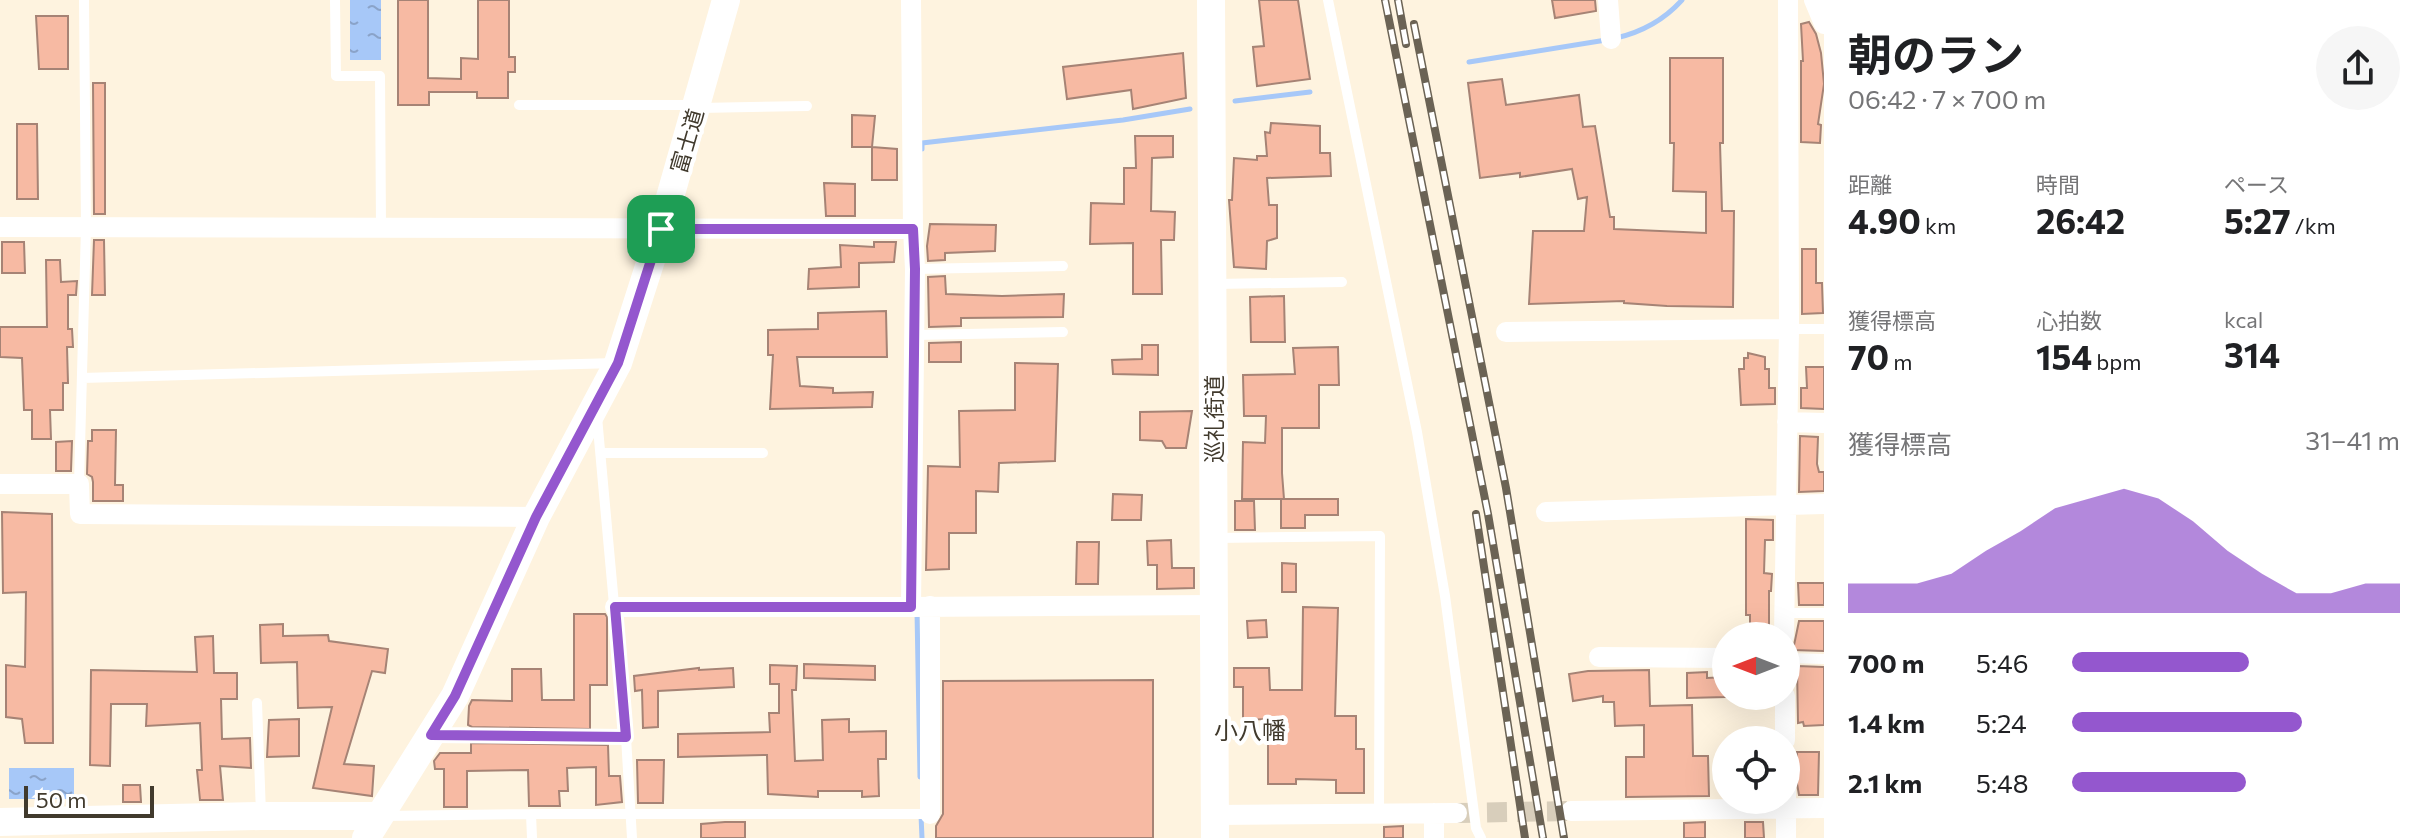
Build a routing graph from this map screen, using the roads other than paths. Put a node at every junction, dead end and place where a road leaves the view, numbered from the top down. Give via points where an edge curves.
1 (84, 0) edge
2 (335, 0) edge
3 (726, 0) edge
4 (911, 0) edge
5 (1211, 0) edge
6 (1328, 0) edge
7 (1608, 0) edge
8 (1788, 0) edge
9 (1814, 0) edge
10 (1824, 24) edge
11 (1611, 39) dead end
12 (519, 105) dead end
13 (807, 106) dead end
14 (697, 107) junction
15 (0, 227) edge
16 (86, 227) junction
17 (381, 228) junction
18 (661, 229) junction
19 (913, 229) junction
20 (1063, 266) dead end
21 (915, 269) junction
22 (1342, 282) dead end
23 (1213, 284) junction
24 (1789, 329) junction
25 (1824, 329) edge
26 (1063, 332) dead end
27 (1506, 332) dead end
28 (914, 335) junction
29 (618, 363) junction
30 (82, 378) junction
31 (596, 404) junction
32 (1787, 422) junction
33 (1824, 423) edge
34 (602, 453) junction
35 (763, 453) dead end
36 (0, 484) edge
37 (79, 484) junction
38 (1786, 504) junction
39 (1824, 504) edge
40 (1546, 512) dead end
41 (536, 517) junction
42 (1214, 538) junction
43 (1215, 605) junction
44 (921, 606) junction
45 (615, 607) junction
46 (1785, 613) junction
47 (1824, 613) edge
48 (1785, 622) edge
49 (1599, 657) dead end
50 (1712, 658) edge
51 (1800, 658) edge
52 (1824, 659) edge
53 (257, 703) dead end
54 (431, 735) junction
55 (626, 737) junction
56 (1800, 808) edge
57 (1824, 808) edge
58 (1712, 809) edge
59 (1571, 811) tunnel mouth
60 (1379, 812) junction
61 (1434, 813) junction
62 (1457, 813) tunnel mouth
63 (531, 814) junction
64 (630, 814) junction
65 (930, 814) joint
66 (1786, 814) edge
67 (261, 816) junction
68 (0, 822) edge
69 (373, 827) edge
70 (1215, 827) edge
71 (532, 838) edge
72 (632, 838) edge
73 (1434, 838) edge
74 (1481, 838) edge
75 (1786, 838) edge

1 - 16 lane
2 - 17 lane via 336,76 380,76
3 - 14 street, 富士道
4 - 19 street
5 - 23 street, 巡礼街道
6 - 74 lane via 1417,432
7 - 11 street
8 - 24 street
9 - 10 street
12 - 14 lane
13 - 14 lane
14 - 18 street, 富士道
15 - 16 street
16 - 17 street
16 - 30 lane
17 - 18 street
18 - 19 street
18 - 29 street, 富士道
19 - 21 street
20 - 21 lane
21 - 28 street
22 - 23 lane
23 - 42 street, 巡礼街道
24 - 25 lane
24 - 27 street
24 - 32 street
26 - 28 lane
28 - 44 street
29 - 30 lane
29 - 31 street, 富士道
30 - 37 lane
31 - 34 lane
31 - 41 street, 富士道
32 - 33 street
32 - 38 street
34 - 35 lane
34 - 45 lane
36 - 37 street
37 - 41 street via 80,514
38 - 39 street
38 - 40 street
38 - 46 street
41 - 54 street, 富士道 via 455,696
42 - 43 street, 巡礼街道
42 - 60 lane via 1380,536
43 - 44 street
43 - 70 street, 巡礼街道
44 - 45 street
44 - 65 street
45 - 55 lane
46 - 47 lane
46 - 48 street
49 - 50 street
51 - 52 lane
53 - 67 lane
54 - 55 lane
54 - 69 street, 富士道
55 - 64 lane
56 - 57 street
58 - 59 street
60 - 61 street
60 - 70 street
61 - 62 street
61 - 73 street
63 - 64 lane
63 - 69 lane
63 - 71 lane
64 - 65 lane
64 - 72 lane
66 - 75 street
67 - 68 street
67 - 69 street

